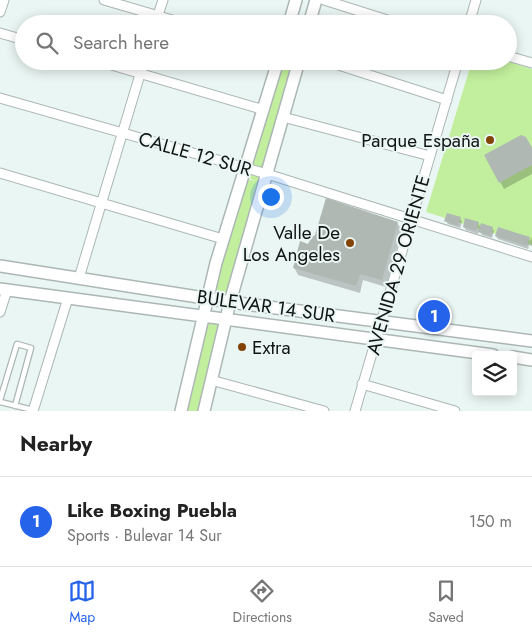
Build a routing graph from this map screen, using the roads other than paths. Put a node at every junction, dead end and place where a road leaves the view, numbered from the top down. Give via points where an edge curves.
1 (4, 0) edge
2 (104, 0) edge
3 (163, 0) edge
4 (296, 0) edge
5 (316, 0) edge
6 (324, 0) edge
7 (476, 0) edge
8 (0, 12) edge
9 (144, 15) edge
10 (158, 15) edge
11 (292, 15) edge
12 (312, 15) edge
13 (372, 15) edge
14 (472, 15) edge
15 (0, 33) edge
16 (15, 37) edge
17 (517, 59) edge
18 (532, 64) edge
19 (130, 70) edge
20 (141, 70) edge
21 (275, 70) edge
22 (296, 70) edge
23 (354, 70) edge
24 (455, 70) edge
25 (140, 73) junction
26 (0, 98) edge
27 (447, 100) junction
28 (264, 110) junction
29 (283, 117) junction
30 (124, 133) junction
31 (430, 156) junction
32 (245, 169) junction
33 (0, 173) edge
34 (267, 174) junction
35 (102, 203) junction
36 (411, 219) junction
37 (223, 239) junction
38 (532, 257) edge
39 (0, 266) edge
40 (79, 278) junction
41 (97, 280) junction
42 (3, 290) edge
43 (68, 298) junction
44 (207, 299) junction
45 (93, 300) junction
46 (230, 302) junction
47 (0, 312) edge
48 (203, 317) junction
49 (226, 320) junction
50 (382, 321) junction
51 (377, 340) junction
52 (532, 341) edge
53 (472, 352) edge
54 (517, 358) edge
55 (532, 360) edge
56 (211, 380) junction
57 (362, 384) junction
58 (0, 401) edge
59 (15, 406) junction
60 (33, 411) edge
61 (181, 411) edge
62 (204, 411) edge
63 (324, 411) edge
64 (355, 411) edge
65 (456, 411) edge

1 - 8 street
2 - 9 street
3 - 10 street
4 - 11 main road
5 - 12 main road
6 - 13 street
7 - 14 street
15 - 16 street
17 - 18 street
19 - 25 street
20 - 25 street
21 - 28 main road
22 - 29 main road
23 - 27 street
24 - 27 street, AVENIDA 29 ORIENTE
25 - 28 street
25 - 30 street
26 - 30 street, CALLE 12 SUR
27 - 31 street, AVENIDA 29 ORIENTE
28 - 32 main road
29 - 31 street
29 - 34 main road
30 - 32 street, CALLE 12 SUR
30 - 35 street
31 - 36 street, AVENIDA 29 ORIENTE
32 - 34 street, CALLE 12 SUR
32 - 37 main road
33 - 35 street
34 - 36 street, CALLE 12 SUR
34 - 46 main road
35 - 37 street
35 - 40 street
36 - 38 street, CALLE 12 SUR
36 - 50 street, AVENIDA 29 ORIENTE
37 - 44 main road
39 - 40 main road, BULEVAR 14 SUR
40 - 41 main road, BULEVAR 14 SUR
41 - 44 main road, BULEVAR 14 SUR
41 - 45 main road
42 - 43 main road, BULEVAR 14 SUR
42 - 47 street
43 - 45 main road, BULEVAR 14 SUR
43 - 60 street
44 - 46 main road, BULEVAR 14 SUR
44 - 48 main road
45 - 48 main road, BULEVAR 14 SUR
46 - 49 main road
46 - 50 main road, BULEVAR 14 SUR
48 - 49 main road, BULEVAR 14 SUR
48 - 61 main road
49 - 51 main road, BULEVAR 14 SUR
49 - 56 main road
50 - 51 street, AVENIDA 29 ORIENTE
50 - 52 main road, BULEVAR 14 SUR
51 - 53 main road, BULEVAR 14 SUR
51 - 57 street, AVENIDA 29 ORIENTE
54 - 55 main road
56 - 62 main road
56 - 63 street
57 - 64 street, AVENIDA 29 ORIENTE
57 - 65 street
58 - 59 lane
58 - 59 lane via 16,344 31,348
59 - 60 lane

